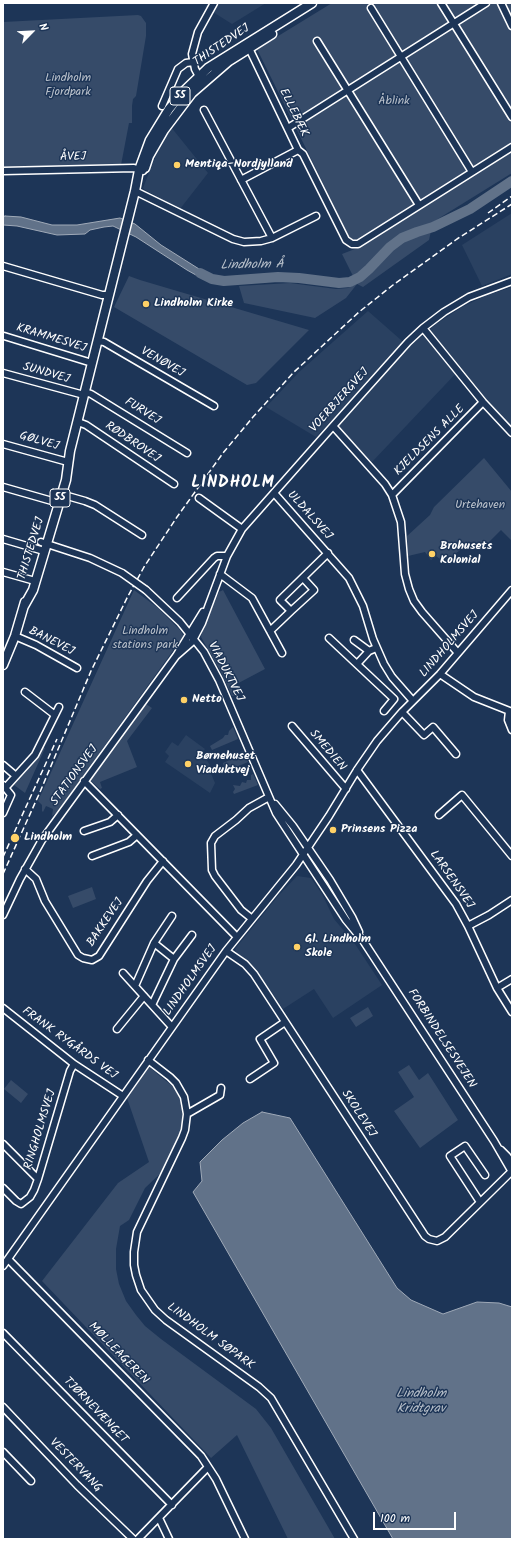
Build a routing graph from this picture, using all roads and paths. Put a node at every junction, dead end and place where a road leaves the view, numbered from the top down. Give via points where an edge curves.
1 (214, 3) edge
2 (312, 3) edge
3 (318, 3) edge
4 (441, 3) edge
5 (486, 3) edge
6 (501, 3) edge
7 (371, 8) dead end
8 (453, 23) junction
9 (512, 26) edge
10 (317, 41) dead end
11 (248, 46) junction
12 (401, 56) junction
13 (193, 62) junction
14 (200, 80) junction
15 (349, 90) junction
16 (162, 106) dead end
17 (204, 110) dead end
18 (512, 117) edge
19 (288, 128) junction
20 (512, 147) edge
21 (298, 150) junction
22 (141, 170) junction
23 (3, 171) edge
24 (472, 172) junction
25 (241, 180) junction
26 (135, 191) junction
27 (419, 205) junction
28 (316, 216) dead end
29 (272, 238) junction
30 (3, 266) edge
31 (512, 280) edge
32 (109, 296) junction
33 (423, 328) junction
34 (4, 336) edge
35 (98, 341) junction
36 (92, 363) junction
37 (3, 373) edge
38 (84, 394) junction
39 (483, 402) junction
40 (214, 406) dead end
41 (78, 422) junction
42 (333, 426) junction
43 (512, 433) edge
44 (3, 444) edge
45 (187, 453) dead end
46 (68, 462) junction
47 (174, 484) dead end
48 (3, 487) edge
49 (59, 493) junction
50 (274, 493) junction
51 (392, 495) junction
52 (199, 498) dead end
53 (56, 502) junction
54 (242, 529) junction
55 (142, 535) dead end
56 (3, 539) edge
57 (43, 547) junction
58 (328, 554) junction
59 (227, 556) junction
60 (3, 572) edge
61 (220, 574) junction
62 (303, 578) junction
63 (33, 580) junction
64 (512, 590) edge
65 (177, 598) dead end
66 (291, 612) junction
67 (270, 631) junction
68 (15, 636) junction
69 (192, 636) junction
70 (329, 638) dead end
71 (354, 640) dead end
72 (376, 648) junction
73 (368, 651) junction
74 (282, 653) dead end
75 (458, 653) junction
76 (357, 664) junction
77 (3, 665) edge
78 (77, 668) dead end
79 (440, 674) junction
80 (25, 692) dead end
81 (413, 701) junction
82 (59, 707) dead end
83 (384, 711) dead end
84 (402, 712) junction
85 (510, 712) edge
86 (55, 715) junction
87 (292, 726) dead end
88 (512, 730) edge
89 (456, 754) dead end
90 (3, 765) edge
91 (357, 770) junction
92 (16, 776) junction
93 (84, 781) junction
94 (4, 786) edge
95 (346, 789) junction
96 (269, 797) junction
97 (3, 813) edge
98 (439, 814) dead end
99 (118, 815) junction
100 (84, 832) dead end
101 (138, 835) junction
102 (308, 848) junction
103 (303, 855) junction
104 (92, 856) dead end
105 (512, 856) edge
106 (163, 861) junction
107 (25, 869) junction
108 (512, 900) edge
109 (3, 915) edge
110 (172, 916) dead end
111 (251, 918) junction
112 (468, 926) junction
113 (192, 935) dead end
114 (237, 937) junction
115 (364, 942) junction
116 (154, 943) junction
117 (226, 951) junction
118 (174, 959) junction
119 (123, 973) dead end
120 (512, 980) edge
121 (135, 986) junction
122 (497, 988) junction
123 (144, 996) junction
124 (152, 1005) junction
125 (3, 1008) edge
126 (512, 1012) edge
127 (285, 1022) junction
128 (172, 1027) junction
129 (117, 1029) dead end
130 (148, 1060) junction
131 (74, 1064) junction
132 (250, 1078) dead end
133 (221, 1088) dead end
134 (123, 1096) junction
135 (187, 1114) junction
136 (3, 1144) edge
137 (499, 1148) junction
138 (512, 1163) edge
139 (512, 1172) edge
140 (485, 1175) dead end
141 (38, 1179) junction
142 (3, 1188) edge
143 (480, 1202) junction
144 (8, 1259) junction
145 (3, 1266) edge
146 (3, 1333) edge
147 (3, 1407) edge
148 (3, 1452) edge
149 (208, 1467) junction
150 (31, 1481) dead end
151 (172, 1505) junction
152 (159, 1518) junction
153 (134, 1539) edge
154 (138, 1539) edge
155 (170, 1539) edge
156 (245, 1539) edge
157 (354, 1539) edge

1 - 13 street via 198,32 192,54
2 - 11 main road, THISTEDVEJ / 55
3 - 11 main road, THISTEDVEJ / 55
4 - 8 street
5 - 8 street
6 - 9 street
7 - 12 street
8 - 12 street
8 - 18 street
10 - 15 street
11 - 14 main road, THISTEDVEJ / 55
11 - 19 street, ELLEBÆK
12 - 15 street
12 - 24 street
13 - 14 street
13 - 16 street via 186,63 178,69
14 - 22 main road, THISTEDVEJ / 55 via 164,130
15 - 19 street
15 - 27 street
17 - 25 street
19 - 21 street, ELLEBÆK
20 - 24 street
21 - 25 street, ELLEBÆK
21 - 27 street via 303,154 346,240 352,244 358,244
22 - 23 street, ÅVEJ via 134,168
22 - 26 main road, THISTEDVEJ / 55
24 - 27 street
25 - 29 street
26 - 29 street via 232,239 253,242
26 - 32 main road, THISTEDVEJ / 55
28 - 29 street
30 - 32 street
31 - 33 street, VOERBJERGVEJ via 470,297
32 - 35 main road, THISTEDVEJ / 55
33 - 39 street
33 - 42 street, VOERBJERGVEJ
34 - 36 street, KRAMMESVEJ
35 - 36 main road, THISTEDVEJ / 55
35 - 40 street, VENØVEJ via 104,342
36 - 38 main road, THISTEDVEJ / 55
37 - 38 street, SUNDVEJ
38 - 41 main road, THISTEDVEJ / 55
38 - 45 street, FURVEJ via 91,394
39 - 43 street
39 - 51 street, KJELDSENS ALLE
41 - 46 main road, THISTEDVEJ / 55
41 - 47 street, RØDBROVEJ
42 - 50 street, VOERBJERGVEJ
42 - 51 street
44 - 46 street, GØLVEJ
46 - 49 main road, THISTEDVEJ / 55
48 - 53 street
49 - 53 main road, THISTEDVEJ / 55
49 - 55 street via 95,505
50 - 54 street, VOERBJERGVEJ
50 - 58 street, ULDALSVEJ
51 - 75 street via 401,522 405,574 414,601
52 - 54 street
53 - 57 main road, THISTEDVEJ / 55
54 - 59 street, VOERBJERGVEJ
56 - 57 street, VIADUKTVEJ
57 - 63 main road, THISTEDVEJ / 55
57 - 69 street, VIADUKTVEJ, bridge via 90,558 122,573 173,614
58 - 62 street, ULDALSVEJ
58 - 72 street, ULDALSVEJ via 349,578 358,593
59 - 61 street, VOERBJERGVEJ
59 - 65 street via 214,558
60 - 63 street
61 - 67 street via 252,598
61 - 69 street, VOERBJERGVEJ
62 - 66 street, ULDALSVEJ via 280,600
62 - 66 street via 314,590
63 - 68 main road, THISTEDVEJ / 55 via 33,590 24,606
64 - 75 street, LINDHOLMSVEJ
66 - 67 street
67 - 74 street
68 - 77 main road, THISTEDVEJ / 55
68 - 78 street, BANEVEJ
69 - 93 street, STATIONSVEJ
69 - 96 street, VIADUKTVEJ via 219,680
70 - 76 street
71 - 73 street
72 - 73 street
72 - 81 street, ULDALSVEJ via 392,677
73 - 76 street
75 - 79 street, LINDHOLMSVEJ
76 - 83 street via 394,699
79 - 81 street, LINDHOLMSVEJ
79 - 85 street via 474,697
80 - 86 street
81 - 84 street, LINDHOLMSVEJ
82 - 86 street
84 - 89 street via 424,735 433,727
84 - 91 street, LINDHOLMSVEJ
85 - 88 street via 508,720
86 - 92 street via 35,755
87 - 95 street, SMEDIEN
90 - 92 street
91 - 95 street, LINDHOLMSVEJ
91 - 112 street, LARSENSVEJ via 456,904
92 - 94 street
93 - 99 street
93 - 107 street, STATIONSVEJ via 42,840
94 - 97 street via 11,795
95 - 102 street, LINDHOLMSVEJ
96 - 102 street, VIADUKTVEJ
96 - 103 street, VIADUKTVEJ via 276,813
96 - 111 street via 249,808 215,836 211,843 212,870 215,876 241,910
98 - 105 street via 462,796
99 - 100 street via 110,822
99 - 101 street
101 - 104 street via 129,842
101 - 106 street
102 - 103 street, LINDHOLMSVEJ
102 - 115 street, FORBINDELSESVEJEN via 339,894
103 - 111 street, LINDHOLMSVEJ
103 - 115 street, FORBINDELSESVEJEN via 346,920
106 - 107 street, BAKKEVEJ via 147,881 99,956 92,960 78,955 45,901 36,879
106 - 114 street
107 - 109 street, STATIONSVEJ
108 - 112 street via 489,916
110 - 116 street
111 - 114 street, LINDHOLMSVEJ
112 - 122 street, LARSENSVEJ
113 - 118 street
114 - 117 street, LINDHOLMSVEJ
115 - 137 street, FORBINDELSESVEJEN
116 - 118 street
116 - 121 street
117 - 127 street, SKOLEVEJ via 245,964 254,974
117 - 128 street, LINDHOLMSVEJ
118 - 124 street
119 - 121 street
120 - 122 street
121 - 123 street
122 - 126 street, LARSENSVEJ
123 - 124 street
123 - 129 street
124 - 128 street
125 - 131 street, FRANK RYGÅRDS VEJ
127 - 132 street via 260,1039 274,1063
127 - 143 street, SKOLEVEJ via 425,1236 433,1241 441,1240
128 - 130 street, LINDHOLMSVEJ
130 - 134 street, LINDHOLMSVEJ
130 - 135 street, LINDHOLM SØPARK via 176,1084 184,1097
131 - 134 street, FRANK RYGÅRDS VEJ
131 - 141 street, RINGHOLMSVEJ
133 - 135 street via 220,1095
134 - 144 street, LINDHOLMSVEJ
135 - 157 street, LINDHOLM SØPARK via 182,1138 137,1232 134,1252 138,1283 150,1303 166,1320 272,1398
136 - 141 street, RINGHOLMSVEJ
137 - 138 street, FORBINDELSESVEJEN
137 - 139 street, FORBINDELSESVEJEN
139 - 143 street, SKOLEVEJ
140 - 143 street via 466,1146 450,1156
141 - 142 street via 30,1197 21,1204
144 - 145 street, LINDHOLMSVEJ
144 - 149 street, MØLLEAGEREN via 191,1445
146 - 151 street, TJØRNEVÆNGET
147 - 153 street, VESTERVANG via 77,1485
148 - 150 street
149 - 151 street
149 - 156 street, MØLLEAGEREN
151 - 152 street
152 - 154 street
152 - 155 street

